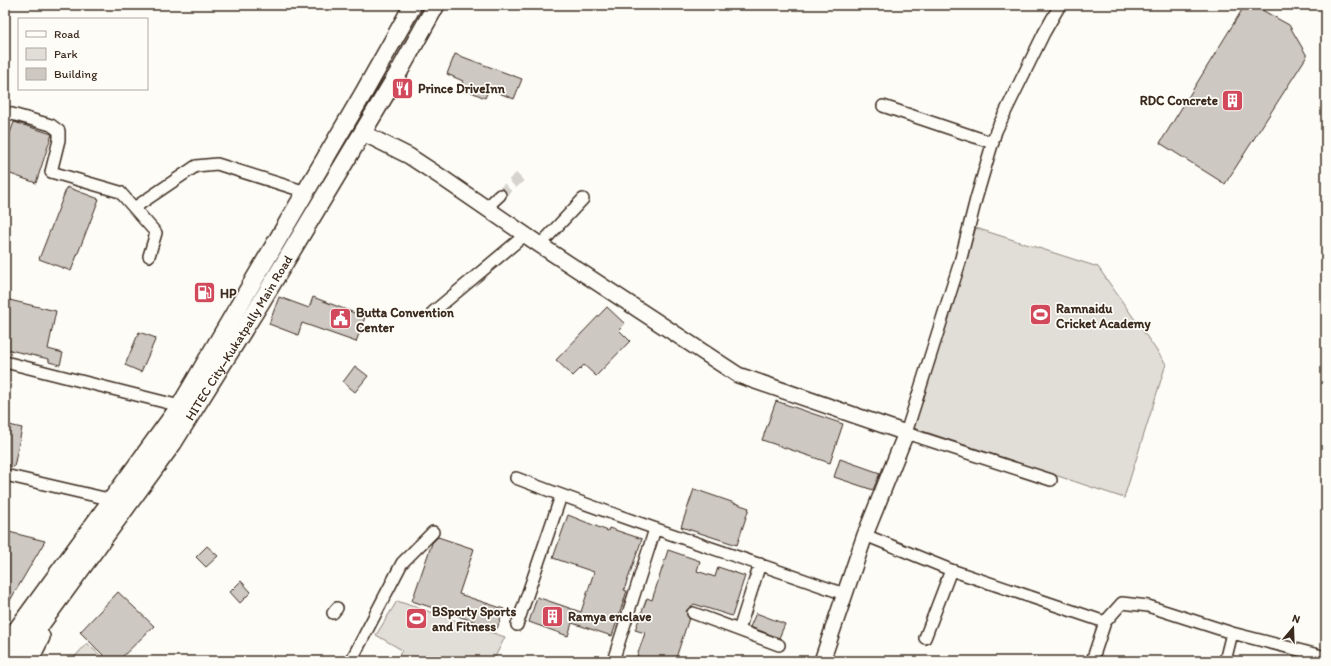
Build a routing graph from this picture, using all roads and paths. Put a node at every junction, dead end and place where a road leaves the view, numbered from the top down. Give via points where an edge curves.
1 (413, 5) edge
2 (436, 5) edge
3 (1060, 5) edge
4 (883, 106) dead end
5 (5, 112) edge
6 (363, 133) junction
7 (993, 142) junction
8 (306, 192) junction
9 (500, 195) tunnel mouth
10 (584, 199) dead end
11 (134, 208) junction
12 (486, 208) junction
13 (525, 235) junction
14 (540, 245) junction
15 (149, 256) dead end
16 (434, 312) dead end
17 (5, 362) edge
18 (180, 406) junction
19 (906, 433) junction
20 (5, 475) edge
21 (516, 478) dead end
22 (1051, 480) dead end
23 (561, 496) junction
24 (112, 500) junction
25 (655, 529) junction
26 (433, 532) dead end
27 (865, 536) junction
28 (760, 564) junction
29 (950, 570) junction
30 (844, 594) junction
31 (693, 613) dead end
32 (24, 619) junction
33 (1105, 622) junction
34 (517, 624) dead end
35 (41, 625) junction
36 (739, 630) junction
37 (1232, 633) junction
38 (5, 634) edge
39 (925, 638) dead end
40 (779, 645) dead end
41 (5, 646) edge
42 (1326, 657) edge
43 (14, 661) edge
44 (29, 661) edge
45 (351, 661) edge
46 (613, 661) edge
47 (822, 661) edge
48 (1092, 661) edge
49 (1225, 661) edge

1 - 8 main road, HITEC City–Kukatpally Main Road
2 - 6 main road, HITEC City–Kukatpally Main Road
3 - 7 street via 996,131
4 - 7 street
5 - 11 street via 51,125 59,131 51,172 120,192
6 - 12 street via 409,156
6 - 35 main road, HITEC City–Kukatpally Main Road via 262,302 173,443
7 - 19 street via 960,262
8 - 11 street via 217,164 196,166
8 - 18 main road, HITEC City–Kukatpally Main Road
9 - 12 street
10 - 14 street
11 - 15 street via 156,233
12 - 13 street
13 - 14 street
13 - 16 street
14 - 19 street via 738,375
17 - 18 street
18 - 24 main road, HITEC City–Kukatpally Main Road
19 - 22 street
19 - 27 street
20 - 24 street
21 - 23 street
23 - 25 street
23 - 34 street
24 - 32 main road, HITEC City–Kukatpally Main Road
25 - 28 street
25 - 46 street
26 - 45 street via 402,563
27 - 29 street
27 - 30 street
28 - 30 street
28 - 36 street
29 - 33 street
29 - 39 street
30 - 47 street
31 - 36 street
32 - 38 main road, HITEC City–Kukatpally Main Road
32 - 41 main road
33 - 37 street via 1122,603 1148,606
33 - 48 street
35 - 43 main road
35 - 44 main road, HITEC City–Kukatpally Main Road via 42,634
36 - 40 street
37 - 42 street
37 - 49 street

